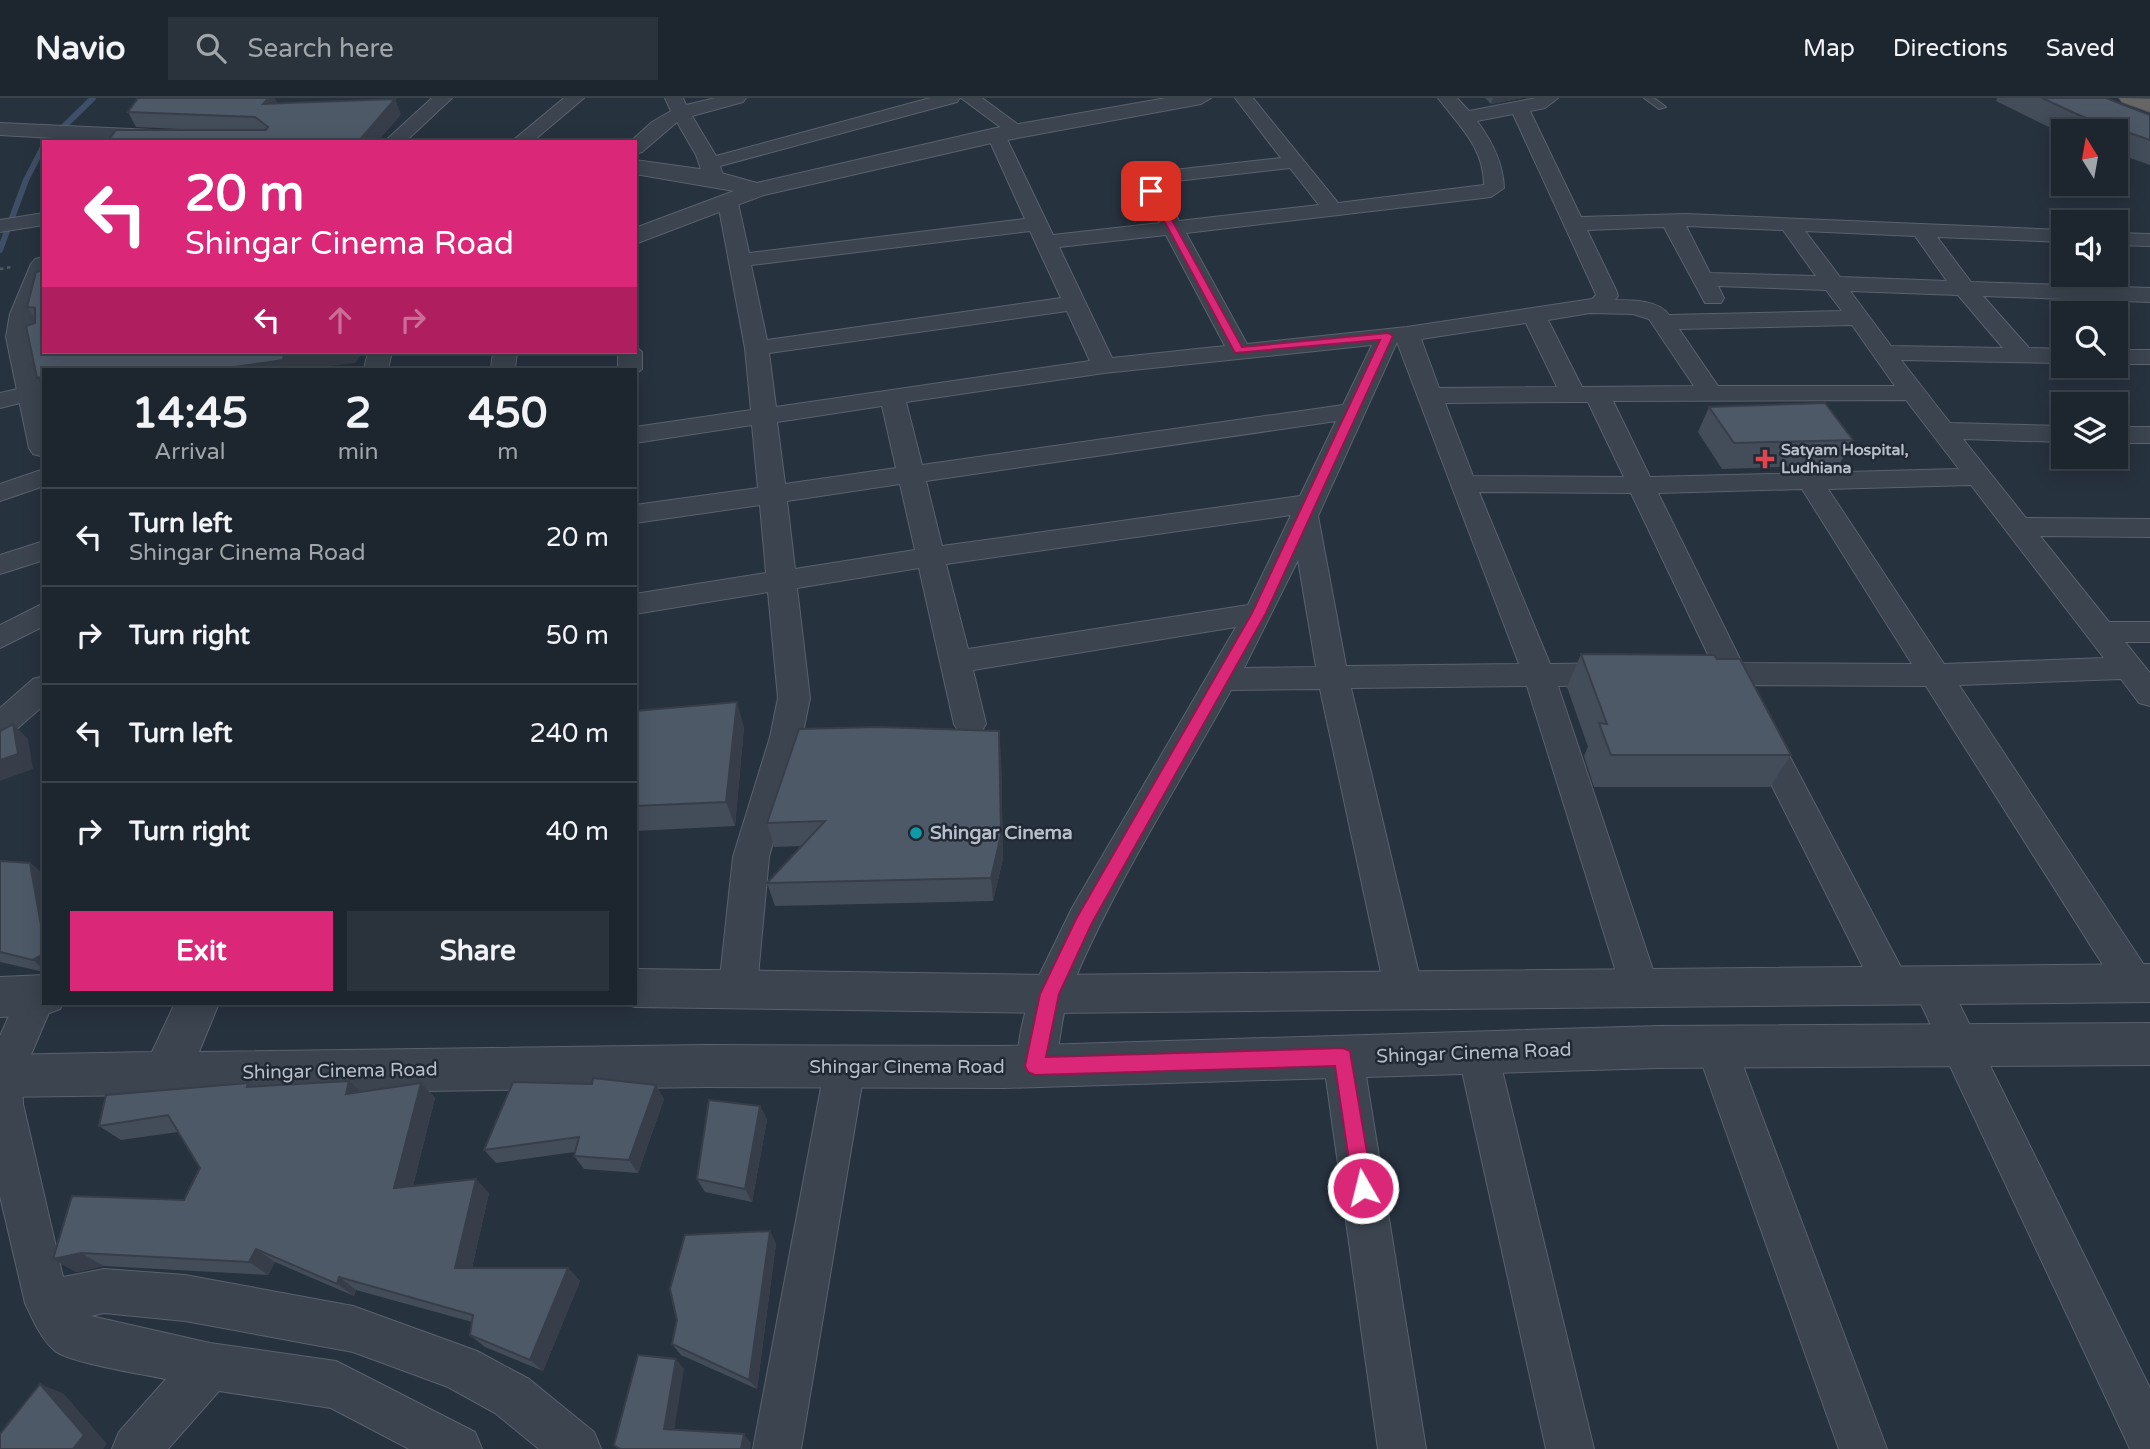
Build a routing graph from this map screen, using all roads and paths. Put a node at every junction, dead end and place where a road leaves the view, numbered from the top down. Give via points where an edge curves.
1 (443, 98) edge
2 (575, 98) edge
3 (737, 98) edge
4 (951, 98) edge
5 (970, 98) edge
6 (1201, 98) edge
7 (1244, 98) edge
8 (1447, 98) edge
9 (1549, 98) edge
10 (1648, 98) edge
11 (2129, 98) edge
12 (677, 105) edge
13 (2150, 106) edge
14 (1661, 107) dead end
15 (1519, 108) junction
16 (1466, 117) junction
17 (0, 129) edge
18 (1018, 131) junction
19 (996, 135) junction
20 (103, 138) edge
21 (190, 140) edge
22 (395, 140) edge
23 (522, 140) edge
24 (637, 146) edge
25 (1295, 162) junction
26 (637, 167) edge
27 (718, 181) junction
28 (1334, 211) junction
29 (42, 219) edge
30 (1671, 220) junction
31 (10, 224) edge
32 (1573, 224) junction
33 (1790, 225) junction
34 (1173, 228) junction
35 (1921, 230) junction
36 (1042, 233) junction
37 (2051, 235) edge
38 (637, 236) edge
39 (2128, 239) edge
40 (2150, 240) edge
41 (741, 260) junction
42 (9, 268) dead end
43 (0, 269) edge
44 (42, 269) edge
45 (1703, 279) junction
46 (1832, 283) junction
47 (1963, 287) junction
48 (2150, 295) edge
49 (1077, 303) junction
50 (1593, 307) junction
51 (1534, 315) junction
52 (1857, 318) junction
53 (1665, 322) junction
54 (1726, 322) junction
55 (32, 334) edge
56 (1397, 335) junction
57 (757, 348) junction
58 (1239, 351) junction
59 (1883, 353) junction
60 (2022, 355) junction
61 (2051, 356) edge
62 (2128, 357) edge
63 (2150, 357) edge
64 (1104, 366) junction
65 (1711, 393) junction
66 (1913, 393) junction
67 (1430, 396) junction
68 (1586, 396) junction
69 (893, 398) junction
70 (0, 401) edge
71 (1354, 411) junction
72 (765, 417) junction
73 (39, 420) edge
74 (1945, 431) junction
75 (2051, 434) edge
76 (637, 435) edge
77 (2128, 435) edge
78 (2150, 435) edge
79 (912, 474) junction
80 (1979, 477) junction
81 (35, 480) edge
82 (1810, 481) junction
83 (1462, 484) junction
84 (1639, 485) junction
85 (0, 493) edge
86 (772, 495) junction
87 (1307, 510) junction
88 (637, 514) edge
89 (2020, 527) junction
90 (2150, 528) edge
91 (42, 550) edge
92 (931, 557) junction
93 (0, 565) edge
94 (782, 582) junction
95 (637, 604) edge
96 (1259, 613) junction
97 (36, 617) edge
98 (2103, 632) junction
99 (2150, 632) edge
100 (0, 638) edge
101 (956, 662) junction
102 (2130, 668) junction
103 (1538, 673) junction
104 (1731, 674) junction
105 (1934, 675) junction
106 (1333, 677) junction
107 (1222, 679) junction
108 (42, 689) edge
109 (2150, 695) edge
110 (970, 724) dead end
111 (0, 726) edge
112 (2142, 983) edge
113 (1911, 985) junction
114 (738, 987) junction
115 (637, 988) edge
116 (1640, 988) junction
117 (1404, 991) junction
118 (1049, 994) junction
119 (27, 996) edge
120 (196, 1005) edge
121 (2150, 1044) edge
122 (1961, 1045) junction
123 (1716, 1047) junction
124 (1478, 1053) junction
125 (1343, 1057) junction
126 (845, 1066) junction
127 (1035, 1066) junction
128 (166, 1074) junction
129 (1, 1076) edge
130 (9, 1184) edge
131 (48, 1303) junction
132 (210, 1366) junction
133 (2150, 1439) edge
134 (136, 1449) edge
135 (458, 1449) edge
136 (577, 1449) edge
137 (777, 1449) edge
138 (1402, 1449) edge
139 (1570, 1449) edge
140 (1863, 1449) edge

1 - 22 street
2 - 23 street
3 - 12 street
4 - 27 street
5 - 18 street
6 - 18 street
7 - 25 street
8 - 16 street
9 - 15 street
10 - 14 lane
11 - 13 highway
12 - 24 street
12 - 27 street via 706,149
15 - 16 street
15 - 32 street
16 - 28 street via 1486,153 1494,188 1465,197
17 - 20 street
18 - 19 street
19 - 27 street via 757,190
19 - 36 street
20 - 21 street
25 - 28 street
25 - 34 street via 1150,179 1148,186
26 - 27 street
27 - 38 street
27 - 41 street
28 - 34 street
29 - 31 street
30 - 32 street
30 - 33 street
30 - 45 street
32 - 50 street via 1607,296
33 - 35 street
33 - 46 street
34 - 36 street
34 - 58 street
35 - 37 street
35 - 47 street
36 - 41 street
36 - 49 street
39 - 40 street
41 - 57 street
42 - 43 path
44 - 55 street via 23,314
45 - 46 street
45 - 54 street
46 - 47 street
46 - 52 street
47 - 48 street
47 - 60 street
49 - 57 street
49 - 64 street
50 - 51 street
50 - 53 street via 1644,309
51 - 56 street
51 - 68 street
52 - 54 street
52 - 59 street
53 - 54 street
53 - 65 street
55 - 73 street
56 - 58 street
56 - 67 street
56 - 71 street
57 - 72 street
58 - 64 street
59 - 60 street
59 - 66 street
60 - 61 street
62 - 63 street
64 - 69 street
65 - 66 street
65 - 68 street
66 - 74 street
67 - 68 street
67 - 83 street
68 - 84 street
69 - 72 street
69 - 79 street
70 - 73 street
71 - 79 street
71 - 87 street
72 - 76 street
72 - 86 street
74 - 75 street
74 - 80 street
77 - 78 street
79 - 86 street
79 - 92 street
80 - 82 street
80 - 89 street
81 - 85 street
82 - 84 street
82 - 105 street
83 - 84 street
83 - 103 street
84 - 104 street
86 - 88 street
86 - 94 street
87 - 92 street
87 - 96 street
87 - 106 street
89 - 90 street
89 - 98 street
91 - 93 street
92 - 94 street
92 - 101 street
94 - 95 street
94 - 114 street via 794,698 751,857
96 - 101 street
96 - 107 street
97 - 100 street
98 - 99 street
98 - 102 street
101 - 110 street
102 - 105 street
102 - 109 street
103 - 104 street
103 - 106 street
103 - 116 street
104 - 105 street
104 - 113 street
105 - 112 street
106 - 107 street
106 - 117 street
107 - 118 street via 1085,919
108 - 111 street
112 - 113 street
113 - 116 street
113 - 122 street
114 - 115 street
114 - 118 street
116 - 117 street
117 - 118 street
118 - 127 street
119 - 129 street
120 - 128 street
121 - 122 street, Shingar Cinema Road
122 - 123 street, Shingar Cinema Road
122 - 133 street
123 - 124 street, Shingar Cinema Road
123 - 140 street
124 - 125 street, Shingar Cinema Road
124 - 139 street
125 - 127 street, Shingar Cinema Road
125 - 138 street
126 - 127 street, Shingar Cinema Road
126 - 128 street, Shingar Cinema Road
126 - 137 street
128 - 129 street, Shingar Cinema Road
129 - 130 street
130 - 131 street
131 - 132 street via 71,1335
131 - 136 street via 117,1292 185,1298 353,1329 460,1368 502,1390
132 - 134 street
132 - 135 street via 336,1385

